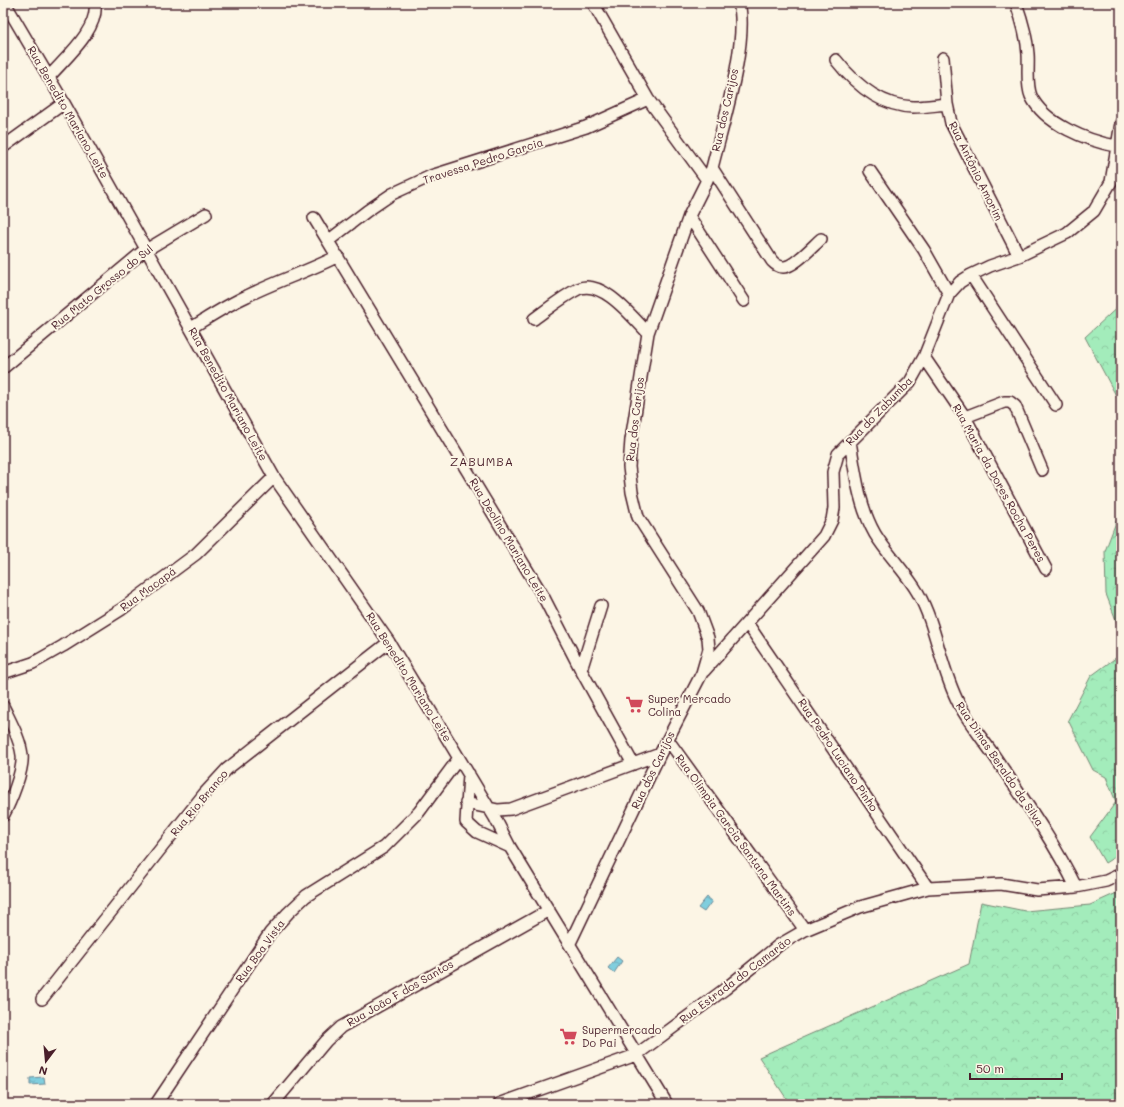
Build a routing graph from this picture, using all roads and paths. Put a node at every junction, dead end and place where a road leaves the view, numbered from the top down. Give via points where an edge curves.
1 (5, 3) edge
2 (95, 3) edge
3 (593, 3) edge
4 (739, 3) edge
5 (1016, 3) edge
6 (943, 58) dead end
7 (836, 60) dead end
8 (48, 77) junction
9 (648, 99) junction
10 (64, 103) junction
11 (947, 104) junction
12 (1121, 123) edge
13 (1116, 146) junction
14 (3, 147) edge
15 (712, 168) junction
16 (870, 171) dead end
17 (707, 180) junction
18 (206, 214) dead end
19 (689, 216) junction
20 (314, 218) dead end
21 (820, 239) dead end
22 (328, 241) junction
23 (146, 249) junction
24 (338, 256) junction
25 (1019, 256) junction
26 (971, 275) junction
27 (949, 294) junction
28 (744, 300) dead end
29 (534, 319) dead end
30 (191, 328) junction
31 (648, 333) junction
32 (924, 357) junction
33 (3, 368) edge
34 (1056, 405) dead end
35 (965, 417) junction
36 (850, 441) junction
37 (1042, 470) dead end
38 (274, 478) junction
39 (1046, 569) dead end
40 (601, 606) dead end
41 (747, 623) junction
42 (389, 642) junction
43 (581, 670) junction
44 (3, 673) edge
45 (702, 673) junction
46 (3, 706) edge
47 (668, 740) junction
48 (660, 754) junction
49 (459, 758) junction
50 (633, 764) junction
51 (469, 774) junction
52 (466, 803) junction
53 (488, 806) junction
54 (3, 816) edge
55 (495, 818) junction
56 (477, 832) junction
57 (510, 847) junction
58 (1121, 874) edge
59 (1076, 887) junction
60 (928, 888) junction
61 (549, 910) junction
62 (805, 930) junction
63 (570, 943) junction
64 (42, 999) dead end
65 (636, 1055) junction
66 (156, 1104) edge
67 (273, 1104) edge
68 (499, 1104) edge
69 (667, 1104) edge

1 - 8 street, Rua Benedito Mariano Leite
2 - 8 street via 91,27
3 - 9 street
4 - 15 street, Rua dos Carijos via 741,26 736,69
5 - 13 street via 1025,30 1031,95 1040,110 1076,134 1099,143
6 - 11 street, Rua Antônio Amorim
7 - 11 street via 849,76 880,99 912,107
8 - 10 street, Rua Benedito Mariano Leite
9 - 17 street
9 - 22 street, Travessa Pedro Garcia via 586,127 431,176 392,194
10 - 14 street
10 - 23 street, Rua Benedito Mariano Leite
11 - 25 street, Rua Antônio Amorim via 951,123 960,142
12 - 13 street, Rua do Zabumba
13 - 25 street, Rua do Zabumba via 1111,182 1094,210 1066,233
15 - 17 street, Rua dos Carijos
15 - 21 street via 772,262 778,266 784,268 794,263
16 - 27 street via 924,250
17 - 19 street, Rua dos Carijos
18 - 23 street, Rua Mato Grosso do Sul
19 - 28 street
19 - 31 street, Rua dos Carijos
20 - 22 street, Rua Deolino Mariano Leite
22 - 24 street, Rua Deolino Mariano Leite
23 - 30 street, Rua Benedito Mariano Leite
23 - 33 street, Rua Mato Grosso do Sul
24 - 30 street via 247,296
24 - 43 street, Rua Deolino Mariano Leite via 543,596
25 - 26 street, Rua do Zabumba
26 - 27 street, Rua do Zabumba
26 - 34 street
27 - 32 street, Rua do Zabumba
29 - 31 street via 578,289 588,287 610,296
30 - 38 street, Rua Benedito Mariano Leite
31 - 45 street, Rua dos Carijos via 630,440 629,467 632,492 638,517 698,611 708,638 709,649
32 - 35 street, Rua Maria da Dores Rocha Peres
32 - 36 street, Rua do Zabumba via 910,382
35 - 37 street via 1010,402 1015,406
35 - 39 street, Rua Maria da Dores Rocha Peres
36 - 41 street, Rua do Zabumba via 838,454 834,464 834,508 832,520 824,536
36 - 59 street, Rua Dimas Beraldo da Silva via 858,486 868,519 876,535 918,593 930,622 946,677 959,704 1060,853
38 - 42 street, Rua Benedito Mariano Leite
38 - 44 street, Rua Macapá via 196,554 122,609 39,660
40 - 43 street
41 - 45 street, Rua do Zabumba
41 - 60 street, Rua Pedro Luciano Pinho
42 - 49 street, Rua Benedito Mariano Leite
42 - 64 street, Rua Rio Branco via 227,769 204,794
43 - 50 street, Rua Deolino Mariano Leite
45 - 47 street, Rua dos Carijos
46 - 54 street via 23,756 13,799
47 - 48 street, Rua dos Carijos
47 - 62 street, Rua Olimpia Garcia Santana Martins
48 - 50 street
48 - 63 street, Rua dos Carijos
49 - 51 street, Rua Benedito Mariano Leite
49 - 66 street, Rua Boa Vista via 419,812 384,847 306,896 288,913 270,934
50 - 53 street via 511,809 498,810
51 - 52 street
51 - 53 street, Rua Benedito Mariano Leite
52 - 53 street
52 - 56 street via 466,822
53 - 55 street, Rua Benedito Mariano Leite
55 - 56 street via 490,826
55 - 57 street, Rua Benedito Mariano Leite
56 - 57 street
57 - 61 street, Rua Benedito Mariano Leite
58 - 59 street, Rua Estrada do Camarão via 1106,881
59 - 60 street, Rua Estrada do Camarão via 1037,890 1001,884
60 - 62 street, Rua Estrada do Camarão via 860,907
61 - 63 street, Rua Benedito Mariano Leite
61 - 67 street, Rua João F dos Santos via 341,1027
62 - 65 street, Rua Estrada do Camarão via 779,945
63 - 65 street, Rua Benedito Mariano Leite
65 - 68 street, Rua Estrada do Camarão
65 - 69 street, Rua Benedito Mariano Leite

